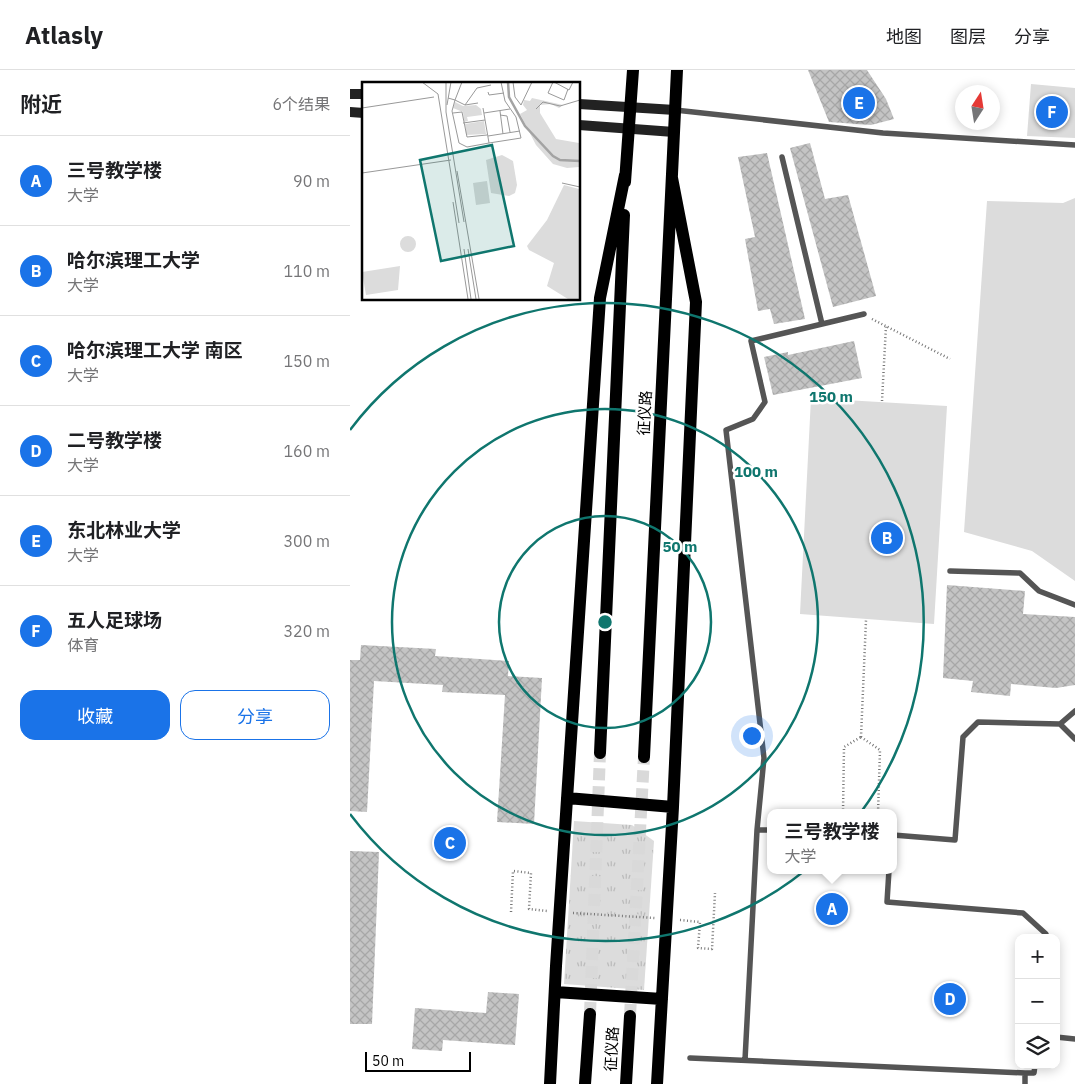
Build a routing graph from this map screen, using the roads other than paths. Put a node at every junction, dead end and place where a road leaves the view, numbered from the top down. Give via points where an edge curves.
1 (633, 70) edge
2 (677, 70) edge
3 (580, 104) edge
4 (631, 107) junction
5 (675, 110) junction
6 (580, 125) edge
7 (630, 128) junction
8 (674, 132) junction
9 (1075, 145) edge
10 (782, 157) dead end
11 (625, 175) junction
12 (672, 178) junction
13 (864, 314) road end
14 (822, 324) junction
15 (950, 571) dead end
16 (1075, 605) edge
17 (1075, 711) edge
18 (1060, 724) junction
19 (1075, 739) edge
20 (600, 753) tunnel mouth
21 (644, 757) tunnel mouth
22 (567, 798) junction
23 (673, 806) junction
24 (757, 830) junction
25 (767, 830) edge
26 (897, 835) edge
27 (889, 874) edge
28 (1046, 934) edge
29 (555, 992) junction
30 (662, 999) junction
31 (590, 1014) tunnel mouth
32 (630, 1016) tunnel mouth
33 (1060, 1038) edge
34 (1075, 1039) edge
35 (690, 1058) dead end
36 (744, 1060) junction
37 (1034, 1069) edge
38 (1025, 1073) junction
39 (550, 1084) edge
40 (585, 1084) edge
41 (626, 1084) edge
42 (657, 1084) edge
43 (1025, 1084) edge

1 - 4 main road
2 - 5 main road, 征仪路
3 - 4 main road
4 - 5 main road
4 - 7 main road
5 - 8 main road, 征仪路
5 - 9 lane via 883,133
6 - 7 main road
7 - 8 main road
7 - 11 main road
8 - 12 main road, 征仪路
10 - 14 lane
11 - 20 main road
11 - 22 main road via 600,298
12 - 21 main road, 征仪路
12 - 23 main road via 696,302
13 - 14 lane
14 - 24 lane via 751,341 765,402 753,419 726,430 764,758
15 - 16 lane via 1020,573 1039,591
17 - 18 lane
18 - 19 lane
18 - 26 lane via 978,722 963,737 954,840
22 - 23 main road
22 - 29 main road
23 - 30 main road
24 - 25 lane
24 - 36 lane
27 - 28 lane via 887,902 1023,912
29 - 30 main road
29 - 39 main road
30 - 42 main road
31 - 40 main road
32 - 41 main road, 征仪路
33 - 34 lane
35 - 36 lane
36 - 38 lane
37 - 38 lane via 1034,1073
38 - 43 lane

